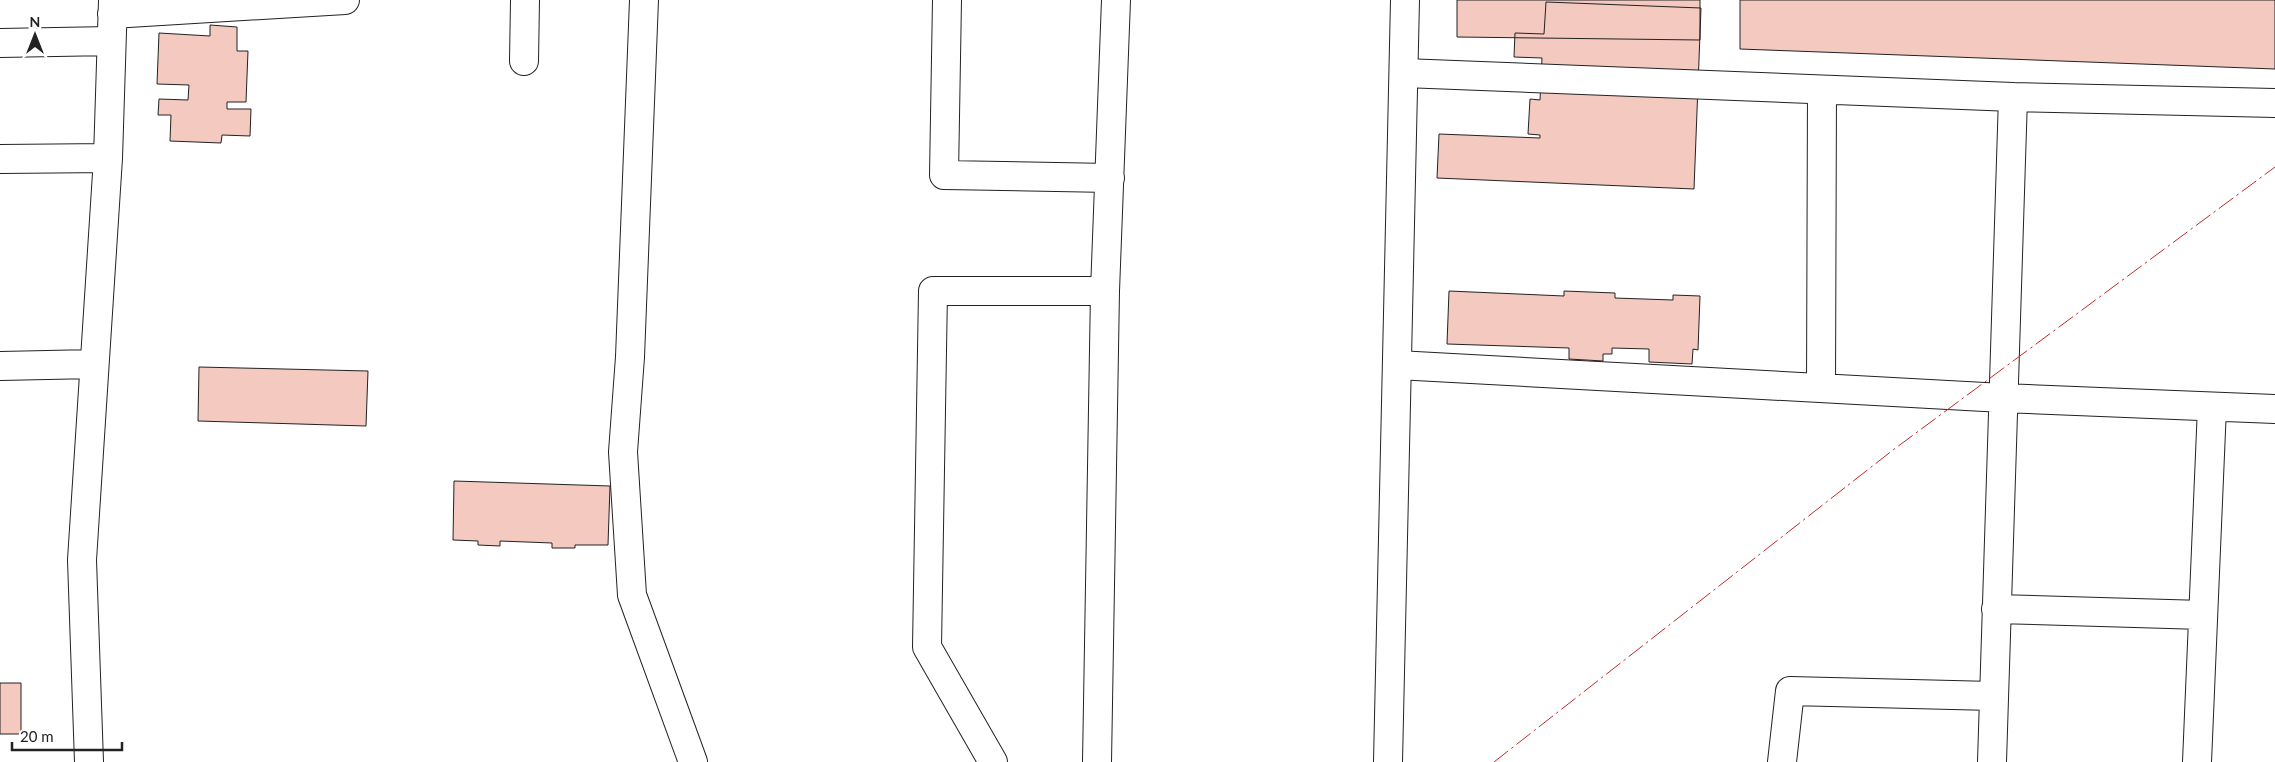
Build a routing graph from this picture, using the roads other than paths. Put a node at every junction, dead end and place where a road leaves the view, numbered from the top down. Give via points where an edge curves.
1 (345, 0) edge
2 (525, 0) edge
3 (644, 0) edge
4 (947, 0) edge
5 (1116, 0) edge
6 (1405, 0) edge
7 (113, 7) edge
8 (112, 40) junction
9 (0, 43) edge
10 (524, 61) dead end
11 (1404, 73) junction
12 (1822, 90) junction
13 (2012, 97) junction
14 (2275, 103) edge
15 (108, 158) junction
16 (0, 159) edge
17 (1110, 178) junction
18 (1105, 291) junction
19 (94, 364) junction
20 (1397, 365) junction
21 (0, 366) edge
22 (1821, 388) junction
23 (2003, 398) junction
24 (2212, 407) junction
25 (2275, 409) edge
26 (1996, 610) junction
27 (2203, 615) junction
28 (1993, 696) junction
29 (89, 762) edge
30 (693, 762) edge
31 (993, 762) edge
32 (1097, 762) edge
33 (1388, 762) edge
34 (1782, 762) edge
35 (1992, 762) edge
36 (2197, 762) edge

1 - 7 street
2 - 10 street
3 - 30 street via 630,358 623,452 632,595
4 - 17 street via 944,175
5 - 17 street
6 - 11 street
7 - 8 street
8 - 9 street
8 - 15 street
11 - 12 street
11 - 20 street
12 - 13 street
12 - 22 street
13 - 14 street
13 - 23 street
15 - 16 street
15 - 19 street
17 - 18 street
18 - 31 street via 933,291 927,646
18 - 32 street
19 - 21 street
19 - 29 street via 82,560
20 - 22 street
20 - 33 street
22 - 23 street
23 - 24 street
23 - 26 street
24 - 25 street
24 - 27 street
26 - 27 street
26 - 28 street
27 - 36 street
28 - 34 street via 1790,691
28 - 35 street

